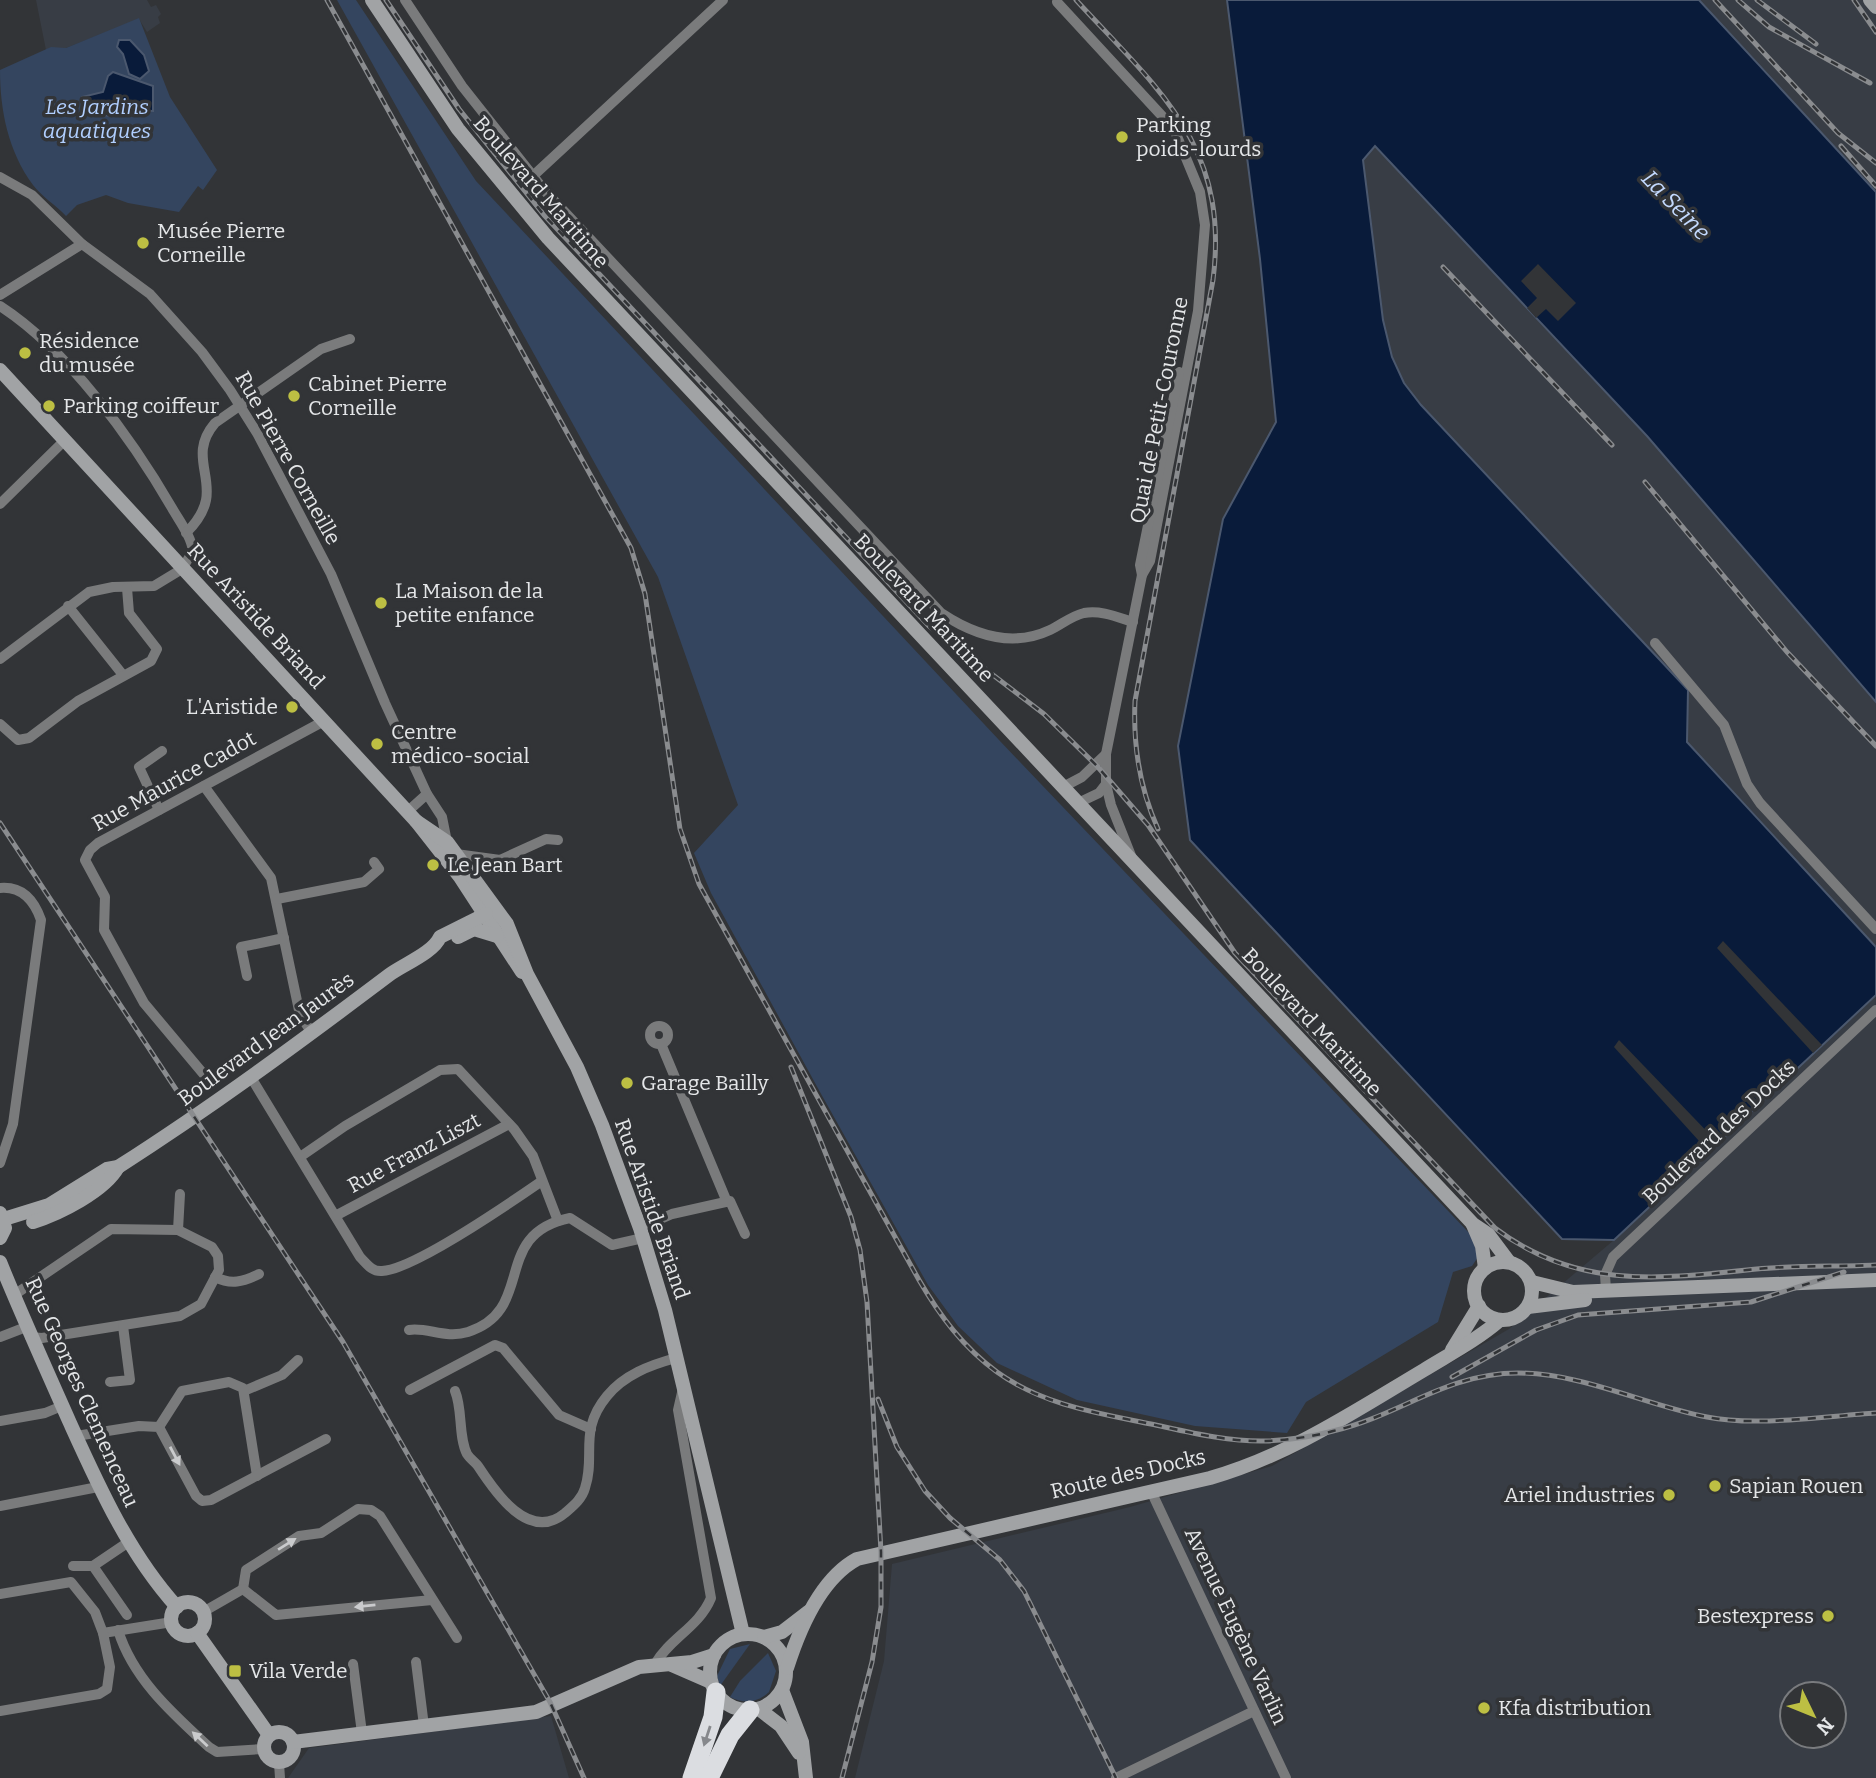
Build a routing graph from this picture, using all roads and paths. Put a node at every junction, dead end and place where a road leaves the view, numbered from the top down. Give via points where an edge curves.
1 (372, 0) edge
2 (405, 0) edge
3 (723, 0) edge
4 (1870, 0) edge
5 (1056, 2) dead end
6 (1876, 6) edge
7 (534, 176) junction
8 (0, 177) edge
9 (82, 244) junction
10 (0, 295) edge
11 (0, 306) edge
12 (350, 339) dead end
13 (0, 370) edge
14 (240, 405) junction
15 (65, 440) junction
16 (0, 504) edge
17 (187, 533) junction
18 (182, 569) junction
19 (127, 588) junction
20 (68, 606) junction
21 (1133, 622) junction
22 (1656, 643) dead end
23 (0, 659) edge
24 (123, 675) junction
25 (324, 721) junction
26 (0, 724) edge
27 (162, 751) dead end
28 (1106, 754) junction
29 (1106, 784) junction
30 (204, 786) junction
31 (1063, 787) junction
32 (427, 794) junction
33 (1078, 803) junction
34 (159, 810) junction
35 (411, 816) junction
36 (558, 840) dead end
37 (447, 842) junction
38 (456, 854) junction
39 (485, 858) junction
40 (1133, 861) junction
41 (374, 862) dead end
42 (465, 874) junction
43 (0, 888) edge
44 (469, 890) junction
45 (487, 895) junction
46 (277, 899) junction
47 (486, 914) junction
48 (506, 923) junction
49 (468, 927) junction
50 (1876, 929) edge
51 (497, 936) junction
52 (285, 938) junction
53 (527, 974) junction
54 (247, 976) dead end
55 (1876, 1010) edge
56 (312, 1033) junction
57 (661, 1044) dead end
58 (206, 1077) dead end
59 (252, 1079) junction
60 (509, 1124) junction
61 (300, 1157) junction
62 (0, 1163) edge
63 (542, 1181) junction
64 (180, 1194) dead end
65 (727, 1202) junction
66 (337, 1215) junction
67 (558, 1221) junction
68 (1473, 1223) junction
69 (2, 1225) edge
70 (178, 1230) junction
71 (642, 1233) junction
72 (745, 1234) dead end
73 (0, 1262) edge
74 (1509, 1262) junction
75 (1485, 1268) junction
76 (259, 1274) dead end
77 (215, 1276) junction
78 (1876, 1280) edge
79 (1532, 1282) junction
80 (1606, 1290) junction
81 (1637, 1292) junction
82 (14, 1295) junction
83 (1479, 1306) junction
84 (1528, 1307) junction
85 (1500, 1320) junction
86 (122, 1326) junction
87 (409, 1330) dead end
88 (28, 1332) junction
89 (0, 1337) edge
90 (1448, 1356) junction
91 (676, 1358) junction
92 (298, 1360) dead end
93 (110, 1382) dead end
94 (683, 1388) junction
95 (410, 1390) dead end
96 (244, 1391) junction
97 (455, 1391) dead end
98 (62, 1406) junction
99 (0, 1421) edge
100 (159, 1427) junction
101 (590, 1429) junction
102 (76, 1436) junction
103 (326, 1438) dead end
104 (257, 1476) junction
105 (98, 1487) junction
106 (1151, 1491) junction
107 (0, 1506) edge
108 (130, 1541) junction
109 (74, 1566) dead end
110 (93, 1566) junction
111 (243, 1589) junction
112 (0, 1594) edge
113 (432, 1600) junction
114 (177, 1606) junction
115 (814, 1606) junction
116 (203, 1612) junction
117 (127, 1615) dead end
118 (172, 1622) junction
119 (118, 1630) junction
120 (103, 1633) junction
121 (197, 1633) junction
122 (743, 1634) junction
123 (764, 1637) junction
124 (457, 1638) dead end
125 (714, 1655) junction
126 (416, 1662) dead end
127 (353, 1664) dead end
128 (655, 1664) junction
129 (671, 1665) junction
130 (787, 1668) junction
131 (713, 1687) junction
132 (782, 1690) junction
133 (755, 1710) junction
134 (0, 1711) edge
135 (1254, 1711) junction
136 (424, 1726) junction
137 (362, 1733) junction
138 (266, 1742) junction
139 (293, 1742) junction
140 (279, 1763) junction
141 (805, 1771) edge
142 (280, 1778) edge
143 (692, 1778) edge
144 (709, 1778) edge
145 (1116, 1778) edge
146 (1286, 1778) edge

1 - 31 street, Boulevard Maritime via 458,129 548,238
2 - 7 street via 462,86
3 - 7 street
4 - 6 street
5 - 21 street, Quai de Petit-Couronne via 1174,129 1200,192 1205,225 1198,311 1150,561 1142,575
7 - 21 street via 941,613 969,629 1002,638 1035,636 1081,614
8 - 9 street, Rue Pierre Corneille via 32,195
9 - 10 street
9 - 14 street, Rue Pierre Corneille via 150,294 202,352
11 - 17 street via 90,390 155,478
12 - 14 street via 321,349
13 - 15 street, Rue Aristide Briand
14 - 17 street via 205,436 202,456 208,501
14 - 32 street, Rue Pierre Corneille via 331,574
15 - 16 street
15 - 18 street, Rue Aristide Briand
17 - 18 street via 193,551
18 - 19 street via 153,586
18 - 25 street, Rue Aristide Briand
19 - 20 street via 101,589
19 - 24 street via 129,613 157,649 151,661
20 - 23 street
20 - 24 street
21 - 28 street, Quai de Petit-Couronne
22 - 50 street via 1724,725 1747,784 1760,803
24 - 26 street via 23,741
25 - 30 street, Rue Maurice Cadot
25 - 35 street, Rue Aristide Briand
27 - 34 street via 139,767
28 - 29 street, Quai de Petit-Couronne
28 - 31 street via 1082,777
29 - 33 street via 1099,793
29 - 40 street, Quai de Petit-Couronne
30 - 34 street, Rue Maurice Cadot
30 - 46 street via 271,878
31 - 33 street, Boulevard Maritime
32 - 35 street
32 - 37 street, Rue Pierre Corneille via 442,817
33 - 40 street, Boulevard Maritime
34 - 58 street, Rue Maurice Cadot via 98,843 85,860 105,897 104,930 144,1003
35 - 37 street, Rue Aristide Briand
35 - 42 street, Rue Aristide Briand
36 - 39 street via 546,839 507,859
37 - 38 street, Rue Aristide Briand
38 - 39 street
38 - 42 street, Rue Aristide Briand
39 - 42 street
40 - 68 street, Boulevard Maritime
41 - 46 street via 379,869 364,882
42 - 44 street, Rue Aristide Briand
42 - 45 street, Rue Aristide Briand
43 - 62 street via 18,889 36,907 41,920 13,1124
44 - 47 street, Rue Aristide Briand
44 - 49 street
45 - 47 street
45 - 48 street, Rue Aristide Briand
46 - 52 street
47 - 48 street
47 - 49 street
47 - 51 street, Rue Aristide Briand
48 - 53 street, Rue Aristide Briand
49 - 51 street
49 - 56 street, Boulevard Jean Jaurès via 444,944 437,943
51 - 53 street, Rue Aristide Briand via 520,971
52 - 54 street via 242,947
52 - 56 street via 300,1015
53 - 71 street, Rue Aristide Briand via 577,1067
55 - 80 street, Boulevard des Docks via 1613,1257 1605,1276
56 - 59 street, Boulevard Jean Jaurès
57 - 65 street
59 - 61 street
59 - 69 street, Boulevard Jean Jaurès via 118,1167
60 - 61 street via 458,1069 451,1068 345,1125
60 - 63 street via 533,1156
60 - 66 street, Rue Franz Liszt
61 - 66 street
63 - 66 street via 447,1242 384,1271 373,1270 360,1258
63 - 67 street
64 - 70 street
65 - 71 street via 671,1214
65 - 72 street
67 - 71 street via 570,1219 612,1245
67 - 87 street via 529,1237 512,1286 492,1318 466,1332
68 - 74 street, Boulevard Maritime via 1488,1234
68 - 75 street, Boulevard Maritime
70 - 77 street via 212,1247 218,1256
70 - 82 street via 111,1229
71 - 91 street, Rue Aristide Briand
73 - 82 street, Rue Georges Clemenceau
74 - 75 street
74 - 79 street via 1525,1271
75 - 83 street via 1474,1287
76 - 77 street via 230,1283
77 - 86 street via 193,1310
78 - 81 street
79 - 80 street via 1573,1292
79 - 84 street
80 - 81 street
81 - 84 street
82 - 88 street, Rue Georges Clemenceau
83 - 85 street
83 - 90 street, Route des Docks
84 - 85 street via 1516,1317
85 - 90 street, Route des Docks
86 - 88 street via 41,1339
86 - 93 street via 130,1380
88 - 89 street
88 - 98 street, Rue Georges Clemenceau
90 - 106 street, Route des Docks via 1270,1457 1210,1478
91 - 94 street, Rue Aristide Briand
91 - 101 street via 652,1365 607,1395
92 - 96 street via 282,1375
94 - 122 street, Rue Aristide Briand
94 - 128 street, Rue Aristide Briand via 678,1410 711,1598 705,1612 664,1649
95 - 101 street via 495,1345 503,1348 559,1415
96 - 100 street via 229,1382 183,1391
96 - 104 street
97 - 101 street via 467,1454 506,1504 531,1520 561,1516 578,1502 586,1488
98 - 99 street
98 - 102 street, Rue Georges Clemenceau
100 - 102 street
100 -> 104 street via 202,1501
102 - 105 street, Rue Georges Clemenceau
103 - 104 street
105 - 107 street
105 - 108 street, Rue Georges Clemenceau
106 - 115 street, Route des Docks via 866,1555 836,1574
106 - 135 street, Avenue Eugène Varlin
108 - 110 street
108 - 114 street, Rue Georges Clemenceau
109 - 110 street
110 - 117 street
113 -> 111 street via 276,1615
111 -> 113 street via 246,1570 299,1536 321,1533 358,1509 380,1516
111 - 116 street
112 - 120 street via 71,1582 94,1612
113 - 124 street
114 - 116 street via 189,1602
114 - 118 street
115 - 123 street via 782,1632
115 - 130 street
116 - 121 street via 204,1625
118 - 119 street
118 - 121 street via 183,1635
119 - 120 street
138 -> 119 street via 217,1752 209,1747 167,1709 144,1680 124,1650
120 - 134 street via 110,1667 107,1689
121 - 138 street
122 - 123 street
122 - 125 street via 726,1641
123 - 130 street via 780,1650
125 - 129 street
125 - 131 street
126 - 136 street
127 - 137 street
128 - 129 street
128 - 136 street via 626,1671 536,1712
129 - 131 street
130 - 132 street
131 - 133 street via 732,1707
131 -> 143 highway via 713,1717
132 - 133 street
132 - 141 street via 802,1742
133 - 141 street via 781,1726
133 - 144 highway via 730,1735
135 - 145 street
135 - 146 street, Avenue Eugène Varlin
136 - 137 street
137 - 139 street
138 - 139 street via 282,1733
138 - 140 street via 270,1760
139 - 140 street via 291,1756
140 - 142 street

